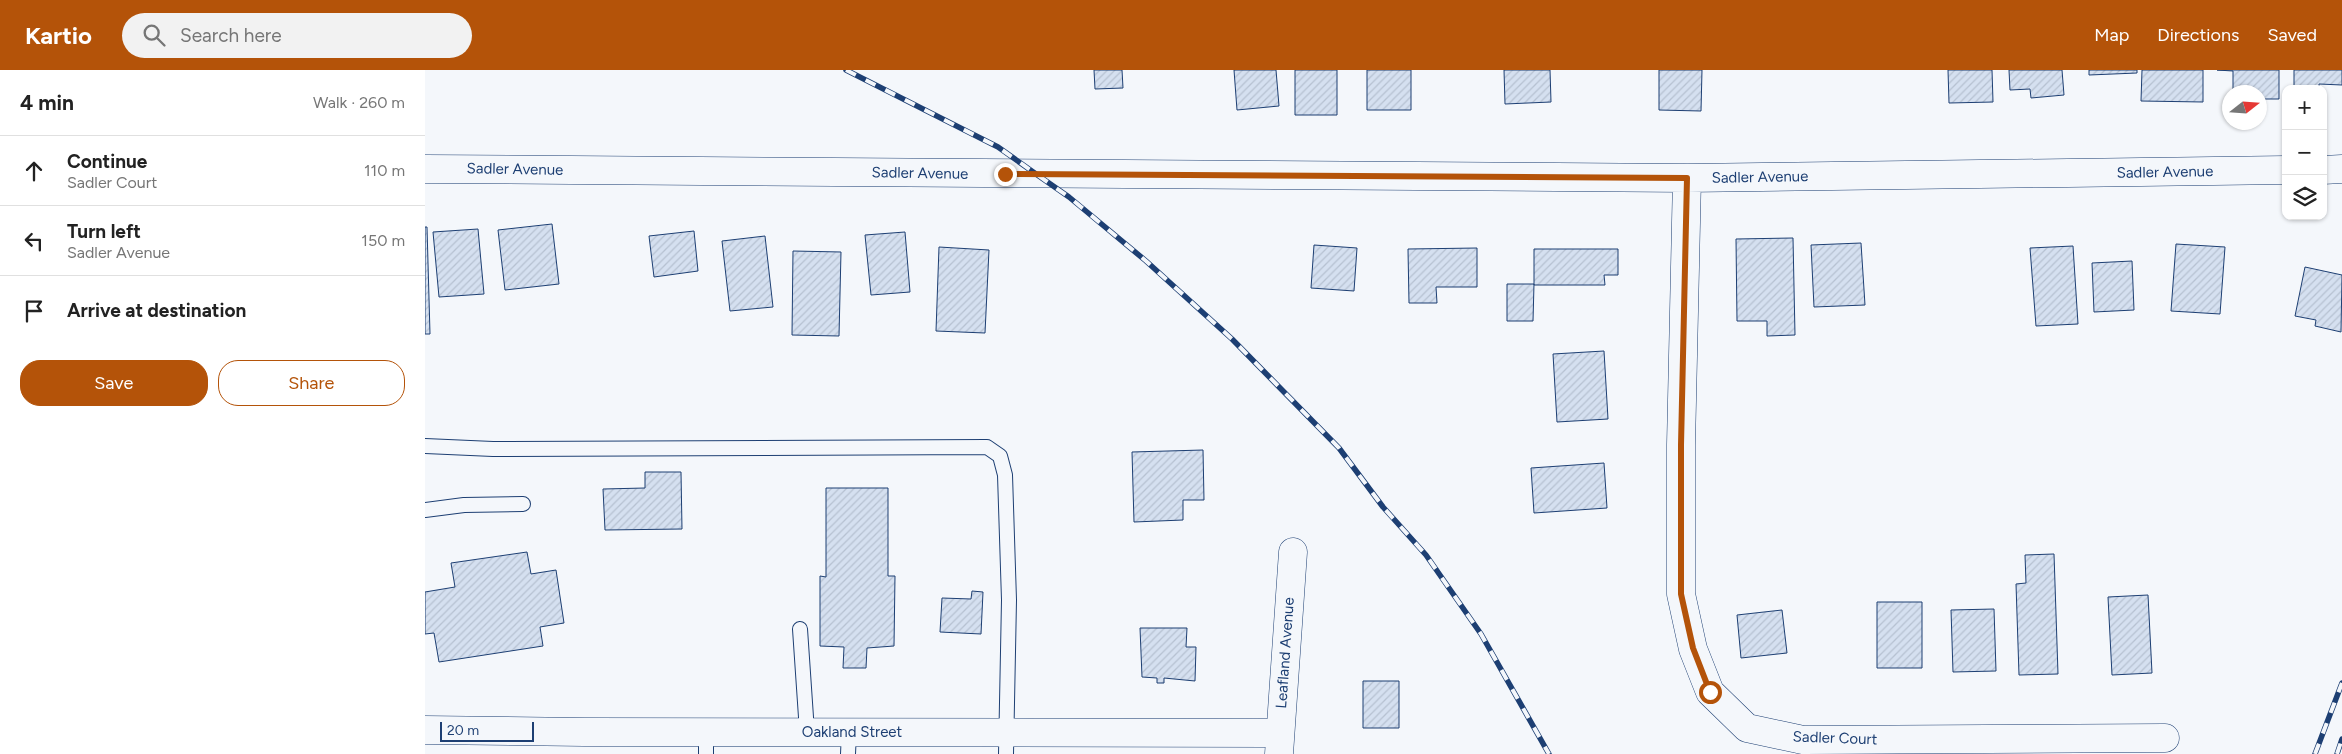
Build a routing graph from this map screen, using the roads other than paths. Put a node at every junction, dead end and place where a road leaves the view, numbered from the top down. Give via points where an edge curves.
1 (425, 169) edge
2 (2342, 169) edge
3 (2282, 170) edge
4 (2327, 170) edge
5 (1687, 178) junction
6 (425, 446) edge
7 (523, 504) dead end
8 (425, 510) edge
9 (1293, 552) dead end
10 (800, 629) dead end
11 (425, 730) edge
12 (807, 732) junction
13 (2165, 738) dead end
14 (706, 743) edge
15 (848, 743) edge
16 (1007, 743) edge
17 (1279, 743) edge

1 - 5 street, Sadler Avenue
2 - 4 street
3 - 5 street, Sadler Avenue
5 - 13 street, Sadler Court via 1681,594 1693,648 1710,692 1747,728 1803,740
6 - 16 lane via 493,449 987,447 1000,456 1005,475 1009,600
7 - 8 lane via 464,505
9 - 17 street, Leafland Avenue
10 - 12 lane
11 - 14 street, Oakland Street
12 - 14 street, Oakland Street
12 - 15 street, Oakland Street
15 - 16 street, Oakland Street
16 - 17 street, Oakland Street

